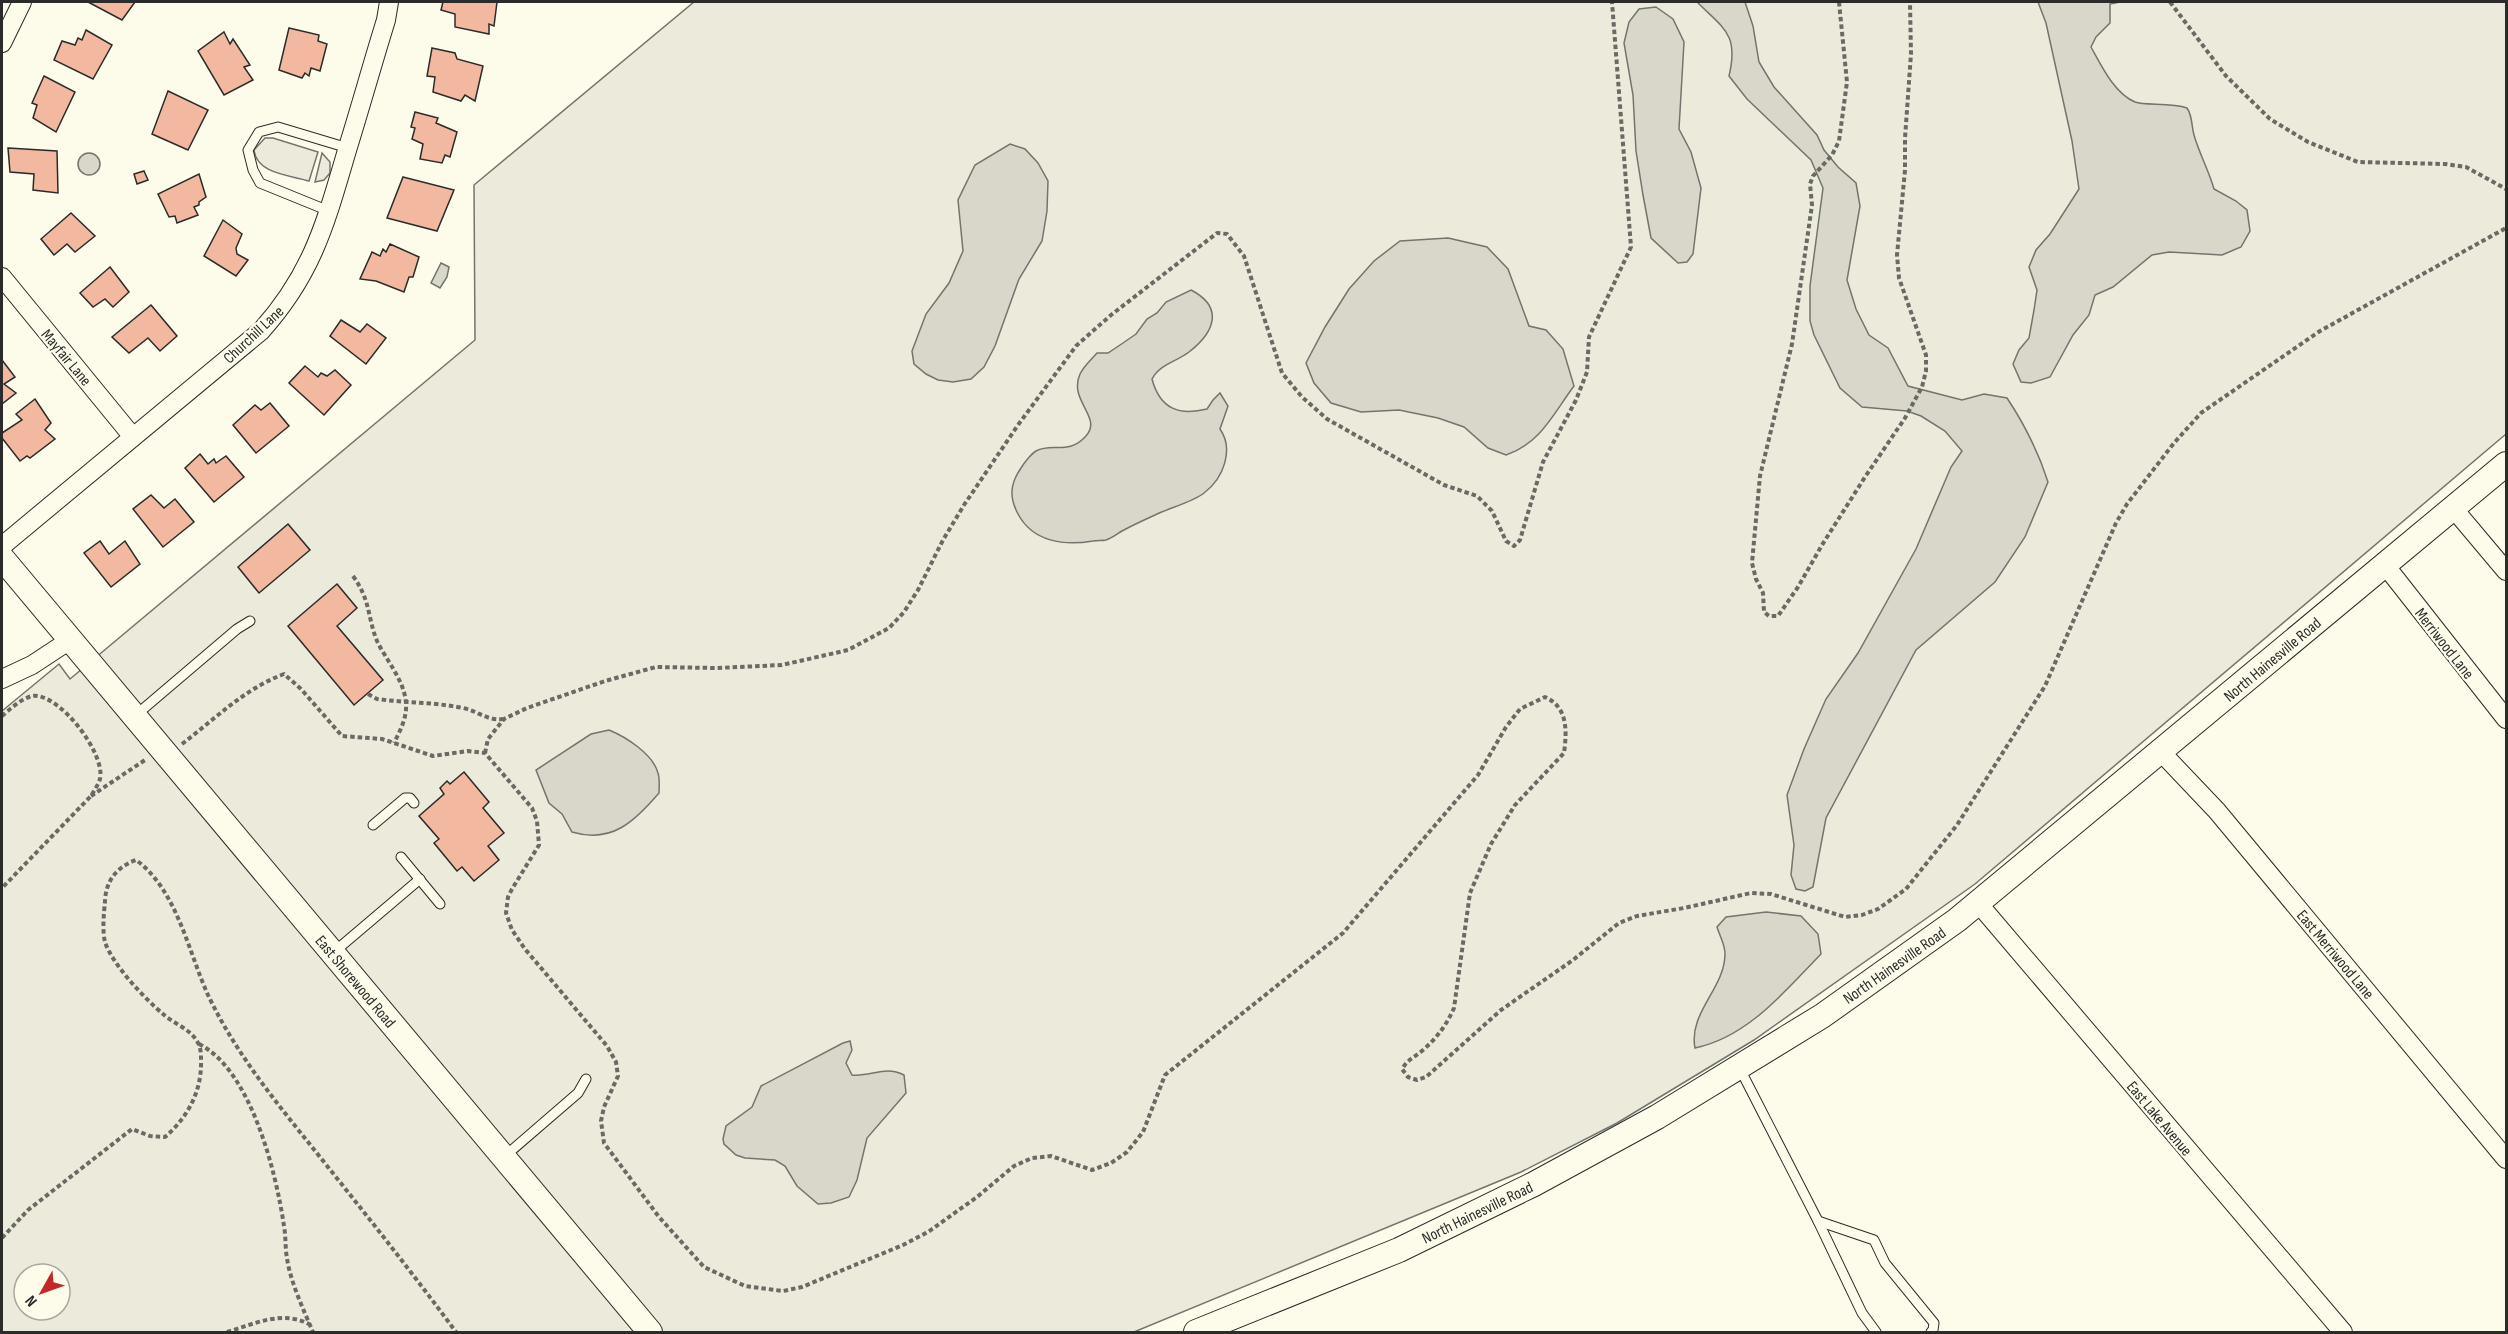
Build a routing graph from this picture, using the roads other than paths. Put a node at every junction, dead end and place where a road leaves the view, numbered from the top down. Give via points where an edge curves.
1 (22, 2) edge
2 (388, 2) edge
3 (2, 43) edge
4 (348, 148) junction
5 (329, 211) junction
6 (2, 278) edge
7 (133, 437) junction
8 (2506, 464) edge
9 (2453, 508) junction
10 (2, 546) edge
11 (2, 558) edge
12 (2385, 565) junction
13 (2506, 571) edge
14 (250, 621) dead end
15 (66, 635) junction
16 (2, 679) edge
17 (134, 716) junction
18 (2506, 719) edge
19 (2161, 752) junction
20 (414, 803) dead end
21 (373, 825) dead end
22 (400, 857) dead end
23 (420, 879) junction
24 (1978, 903) junction
25 (440, 904) dead end
26 (333, 953) junction
27 (1739, 1067) junction
28 (586, 1079) dead end
29 (503, 1157) junction
30 (2506, 1159) edge
31 (1818, 1221) junction
32 (1253, 1309) junction
33 (650, 1332) edge
34 (1196, 1332) edge
35 (1222, 1332) edge
36 (1876, 1332) edge
37 (1931, 1332) edge
38 (2343, 1332) edge

1 - 3 street
2 - 4 street, Churchill Lane
4 - 5 street, Churchill Lane
4 - 5 lane via 278,128 259,132 248,150 260,183
5 - 7 street, Churchill Lane via 323,233 284,306 261,331
6 - 7 street, Mayfair Lane
7 - 10 street, Churchill Lane
8 - 9 main road, North Hainesville Road
9 - 12 main road, North Hainesville Road
9 - 13 street
11 - 15 main road, East Shorewood Road
12 - 18 street, Merriwood Lane
12 - 19 main road, North Hainesville Road
14 - 17 lane
15 - 16 street via 32,665
15 - 17 main road, East Shorewood Road
17 - 26 main road, East Shorewood Road
19 - 24 main road, North Hainesville Road
19 - 30 street, East Merriwood Lane via 2217,811
20 - 21 lane via 405,798
22 - 23 lane
23 - 25 lane
23 - 26 lane
24 - 27 main road, North Hainesville Road via 1822,1016
24 - 38 street, East Lake Avenue
26 - 29 main road, East Shorewood Road
27 - 31 lane
27 - 32 main road, North Hainesville Road via 1534,1184 1399,1250
28 - 29 lane via 578,1093
29 - 33 main road, East Shorewood Road
31 - 36 lane via 1862,1313
31 - 37 lane via 1874,1240 1885,1263 1934,1323
32 - 34 main road, North Hainesville Road
32 - 35 lane

